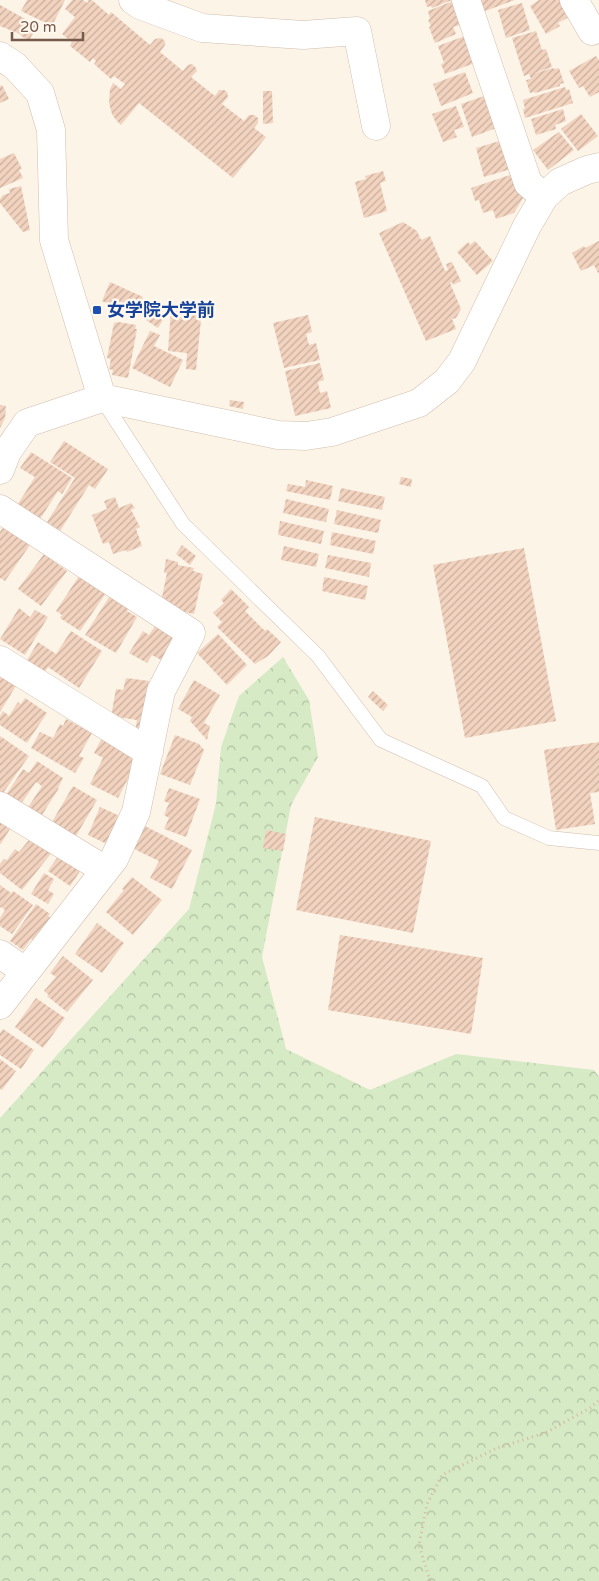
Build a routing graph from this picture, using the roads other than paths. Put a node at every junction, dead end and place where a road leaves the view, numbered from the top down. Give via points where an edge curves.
1 (133, 0) edge
2 (466, 0) edge
3 (574, 0) edge
4 (592, 32) dead end
5 (0, 56) edge
6 (376, 126) dead end
7 (599, 166) edge
8 (544, 197) junction
9 (102, 398) junction
10 (2, 458) edge
11 (0, 509) edge
12 (0, 660) edge
13 (148, 752) junction
14 (0, 806) edge
15 (599, 843) edge
16 (105, 870) junction
17 (0, 954) edge
18 (26, 972) junction
19 (0, 1005) edge

1 - 6 street via 202,28 303,35 357,32
2 - 8 street via 528,183
3 - 4 street
5 - 9 street via 15,66 40,93 51,130 54,240
7 - 8 street via 560,182
8 - 9 street via 462,361 447,381 419,403 332,432 306,436 278,435
9 - 10 street via 27,423
9 - 15 lane via 183,524 318,656 381,740 482,786 504,818 549,838
11 - 13 street via 191,633 161,691
12 - 13 street
13 - 16 street via 136,812 114,859
14 - 16 street
16 - 18 street
17 - 18 street
18 - 19 street

